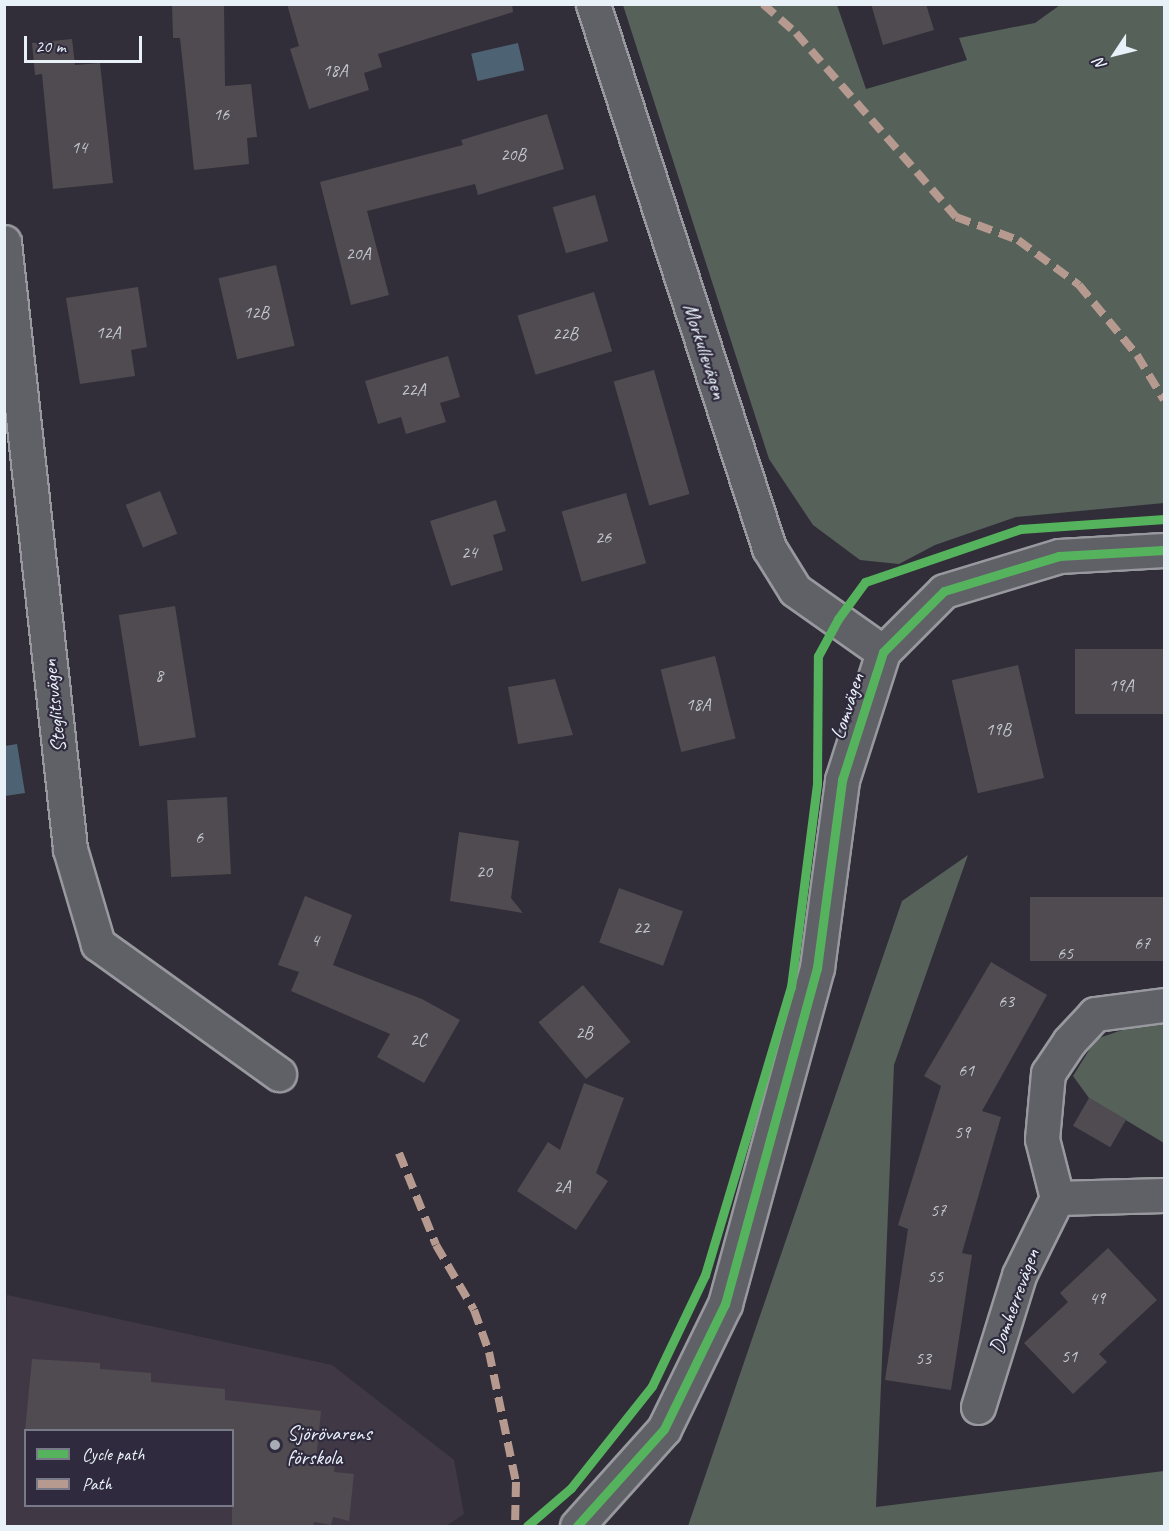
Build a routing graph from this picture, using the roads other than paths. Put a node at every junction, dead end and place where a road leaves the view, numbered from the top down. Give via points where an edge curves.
1 (593, 4) edge
2 (4, 242) edge
3 (1164, 550) edge
4 (883, 652) junction
5 (1164, 1005) edge
6 (279, 1074) dead end
7 (1164, 1196) edge
8 (1058, 1198) junction
9 (978, 1407) dead end
10 (577, 1527) edge

1 - 4 street, Morkullevägen via 769,548 795,590
2 - 6 street, Steglitsvägen via 70,849 98,944
3 - 4 street, Lomvägen via 1059,556 944,591
4 - 10 street, Lomvägen via 842,780 817,968 725,1304 664,1429
5 - 8 street via 1095,1014 1048,1073 1042,1139
7 - 8 street
8 - 9 street, Domherrevägen via 1019,1275

